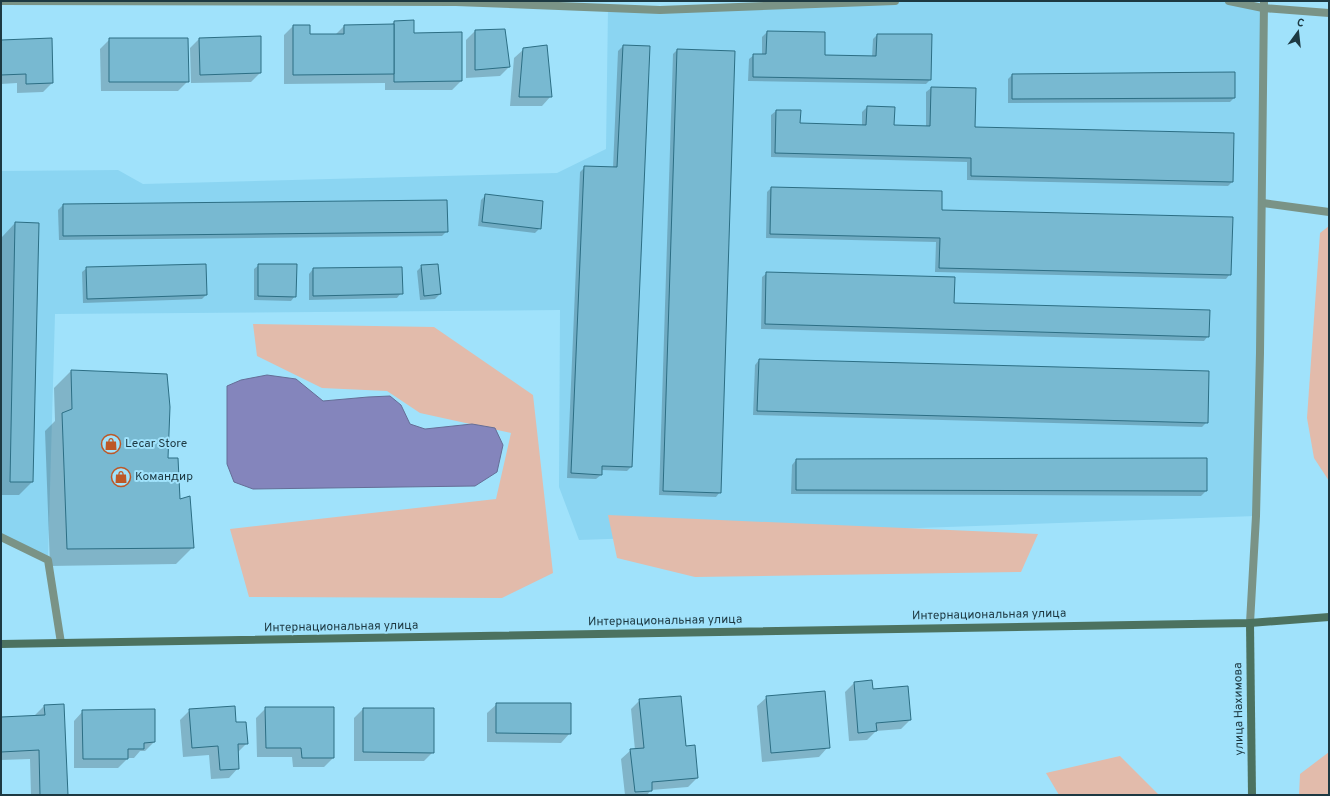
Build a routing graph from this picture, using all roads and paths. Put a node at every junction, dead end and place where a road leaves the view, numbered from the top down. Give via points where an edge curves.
1 (1, 1) edge
2 (895, 1) edge
3 (1229, 1) edge
4 (1264, 4) edge
5 (1329, 13) edge
6 (1263, 203) junction
7 (1329, 212) edge
8 (1, 537) edge
9 (1329, 617) edge
10 (1250, 623) junction
11 (61, 643) junction
12 (1, 644) edge
13 (1252, 795) edge

1 - 2 street via 456,2 660,10
3 - 4 street
4 - 5 street
4 - 6 street
6 - 7 street
6 - 10 street via 1257,492
8 - 11 street via 48,560
9 - 10 main road, Интернациональная улица
10 - 11 main road, Интернациональная улица
10 - 13 main road, улица Нахимова
11 - 12 main road, Интернациональная улица

